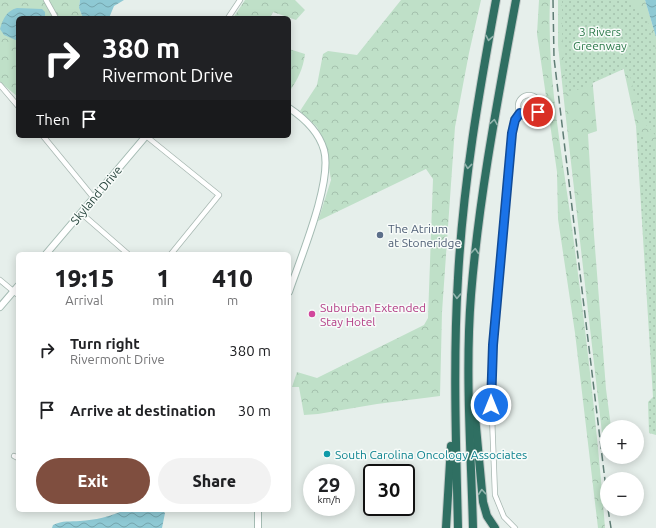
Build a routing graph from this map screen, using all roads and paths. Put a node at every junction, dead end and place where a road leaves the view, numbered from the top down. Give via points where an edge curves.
1 (46, 0) edge
2 (240, 0) edge
3 (496, 0) edge
4 (516, 0) edge
5 (55, 16) edge
6 (229, 16) edge
7 (0, 85) edge
8 (16, 104) edge
9 (291, 109) edge
10 (520, 113) junction
11 (45, 138) edge
12 (144, 138) edge
13 (149, 138) edge
14 (93, 197) junction
15 (81, 213) junction
16 (48, 252) edge
17 (126, 252) edge
18 (173, 252) edge
19 (0, 280) edge
20 (291, 286) edge
21 (16, 289) edge
22 (16, 291) edge
23 (0, 307) edge
24 (470, 373) junction
25 (454, 389) junction
26 (258, 512) edge
27 (258, 528) edge
28 (446, 528) edge
29 (458, 528) edge
30 (473, 528) edge
31 (495, 528) edge
32 (515, 528) edge

1 - 5 street
2 - 6 street
3 -> 25 highway via 466,176 458,277
24 -> 4 highway via 471,297 476,239
7 - 8 street
9 - 20 street via 314,130 324,150 325,173 322,194
10 - 10 street via 518,102 523,96 531,95 537,98 540,105 535,115 529,117
10 - 32 street via 513,126 508,163 491,390 495,495 504,517
11 - 14 street
12 - 14 street, Skyland Drive
13 - 18 street via 220,195
14 - 15 street, Skyland Drive
15 - 16 street, Skyland Drive
15 - 17 street
19 - 21 street
22 - 23 street
24 - 30 highway
31 -> 24 highway via 487,516 482,494
25 - 28 highway
25 - 29 highway
26 - 27 street

